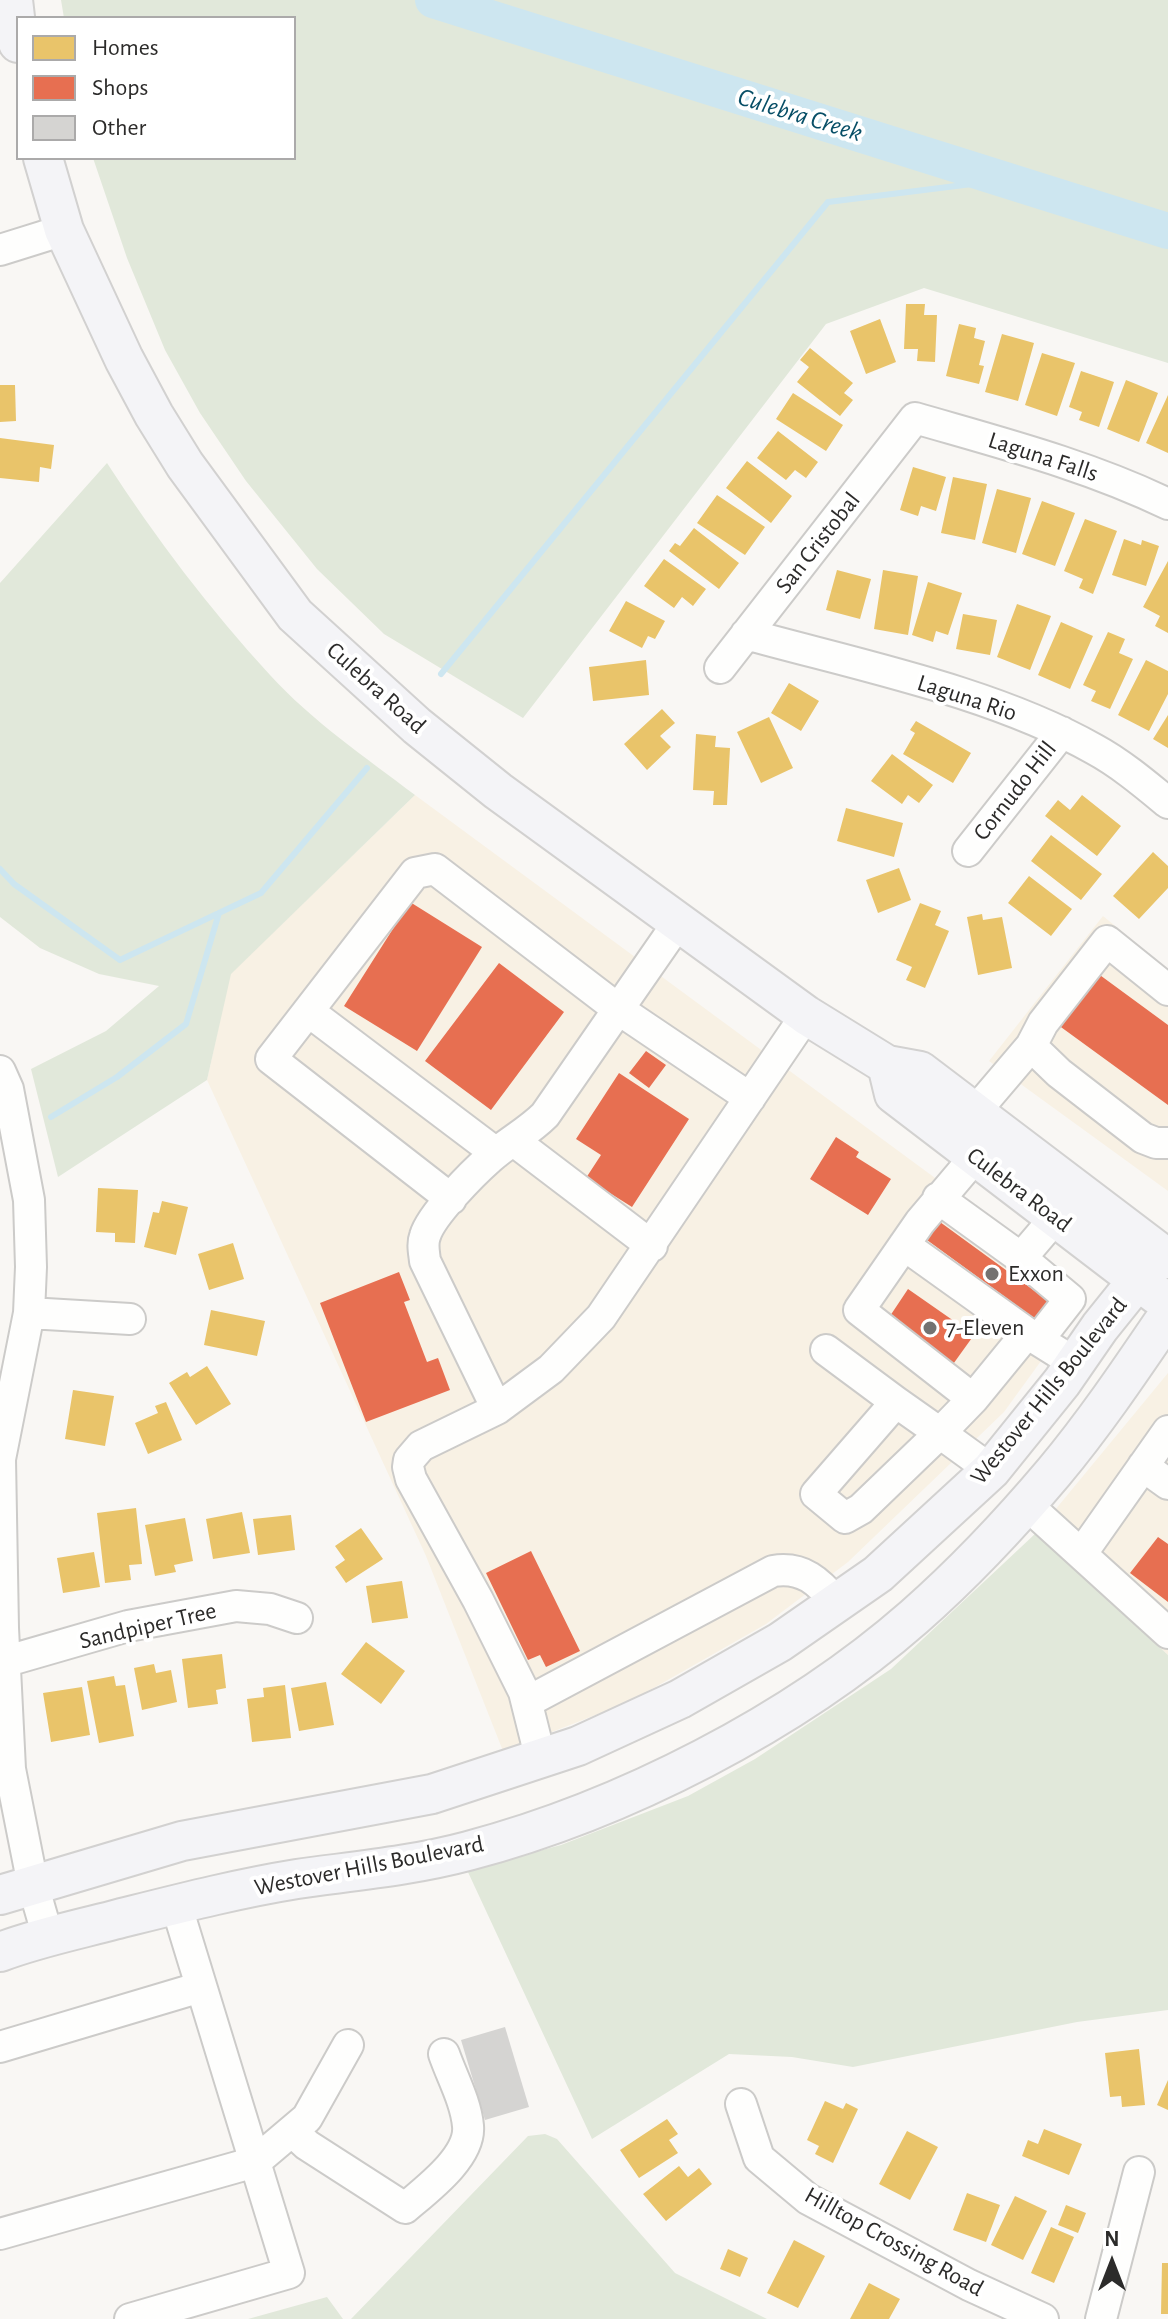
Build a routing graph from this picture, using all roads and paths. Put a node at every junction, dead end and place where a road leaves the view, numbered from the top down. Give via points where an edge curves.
1 (13, 0) edge
2 (16, 26) edge
3 (44, 160) edge
4 (64, 230) junction
5 (0, 250) edge
6 (915, 418) joint
7 (1168, 504) edge
8 (746, 634) junction
9 (720, 668) dead end
10 (1062, 732) junction
11 (1168, 803) edge
12 (968, 851) dead end
13 (678, 923) junction
14 (1168, 990) edge
15 (618, 1009) junction
16 (308, 1011) junction
17 (806, 1015) junction
18 (1031, 1046) junction
19 (887, 1065) junction
20 (0, 1071) edge
21 (750, 1098) junction
22 (974, 1113) junction
23 (1168, 1143) edge
24 (505, 1147) junction
25 (975, 1157) junction
26 (938, 1198) junction
27 (451, 1199) junction
28 (1056, 1217) junction
29 (904, 1245) junction
30 (652, 1246) junction
31 (1021, 1258) junction
32 (1159, 1262) edge
33 (1168, 1303) edge
34 (29, 1313) junction
35 (1168, 1315) edge
36 (130, 1319) dead end
37 (1033, 1336) junction
38 (826, 1350) dead end
39 (1075, 1363) junction
40 (973, 1399) junction
41 (896, 1402) junction
42 (497, 1409) junction
43 (1168, 1431) edge
44 (940, 1433) junction
45 (0, 1459) edge
46 (1143, 1466) junction
47 (991, 1470) junction
48 (1168, 1484) edge
49 (1026, 1504) junction
50 (1082, 1553) junction
51 (837, 1603) junction
52 (297, 1618) dead end
53 (1168, 1633) edge
54 (2, 1662) edge
55 (527, 1702) junction
56 (541, 1760) junction
57 (16, 1890) edge
58 (176, 1904) junction
59 (48, 1937) junction
60 (0, 1952) edge
61 (201, 1987) junction
62 (348, 2045) dead end
63 (0, 2047) edge
64 (444, 2054) dead end
65 (741, 2104) dead end
66 (292, 2131) junction
67 (255, 2162) junction
68 (1139, 2172) dead end
69 (0, 2234) edge
70 (130, 2319) edge
71 (1043, 2319) edge
72 (1101, 2319) edge

1 - 2 main road
3 - 4 main road, Culebra Road
4 - 5 street
4 - 13 main road, Culebra Road via 161,427 295,615 486,782
6 - 7 street, Laguna Falls via 1038,453
6 - 8 street, San Cristobal
8 - 9 street, San Cristobal
8 - 10 street, Laguna Rio via 946,690
10 - 11 street, Laguna Rio
10 - 12 street, Cornudo Hill
13 - 15 street
13 - 17 main road, Culebra Road
14 - 18 street via 1107,941
15 - 16 street via 435,869 415,873
15 - 21 street
15 - 24 street via 545,1115
16 - 24 street
16 - 27 street via 271,1059
17 - 19 main road, Culebra Road
17 - 21 street
18 - 22 street
18 - 23 street via 1143,1138
19 - 22 main road, Culebra Road via 920,1071
19 - 25 main road, Culebra Road via 894,1094
20 - 34 street via 29,1200
21 - 30 street
22 - 32 main road, Culebra Road
24 - 27 street
24 - 30 street
25 - 26 street
25 - 28 main road, Culebra Road
26 - 29 street
26 - 31 street
27 - 42 street via 424,1237 425,1261
28 - 31 street
28 - 32 main road, Culebra Road
29 - 37 street
29 - 40 street via 859,1310
30 - 42 street via 601,1317 551,1369
31 - 37 street via 1070,1299
32 - 33 main road, Culebra Road
32 - 39 main road, Westover Hills Boulevard
34 - 36 street
34 - 45 street
35 - 49 main road, Westover Hills Boulevard
37 - 39 street
37 - 40 street
38 - 41 street
39 - 47 main road, Westover Hills Boulevard
40 - 44 street
41 - 44 street
41 - 44 street via 816,1494 845,1518
42 - 55 street via 421,1446 408,1467
43 - 46 street
44 - 47 street
45 - 54 street
46 - 48 street
46 - 50 street
47 - 49 main road
47 - 51 main road, Westover Hills Boulevard via 878,1574
49 - 50 street
49 - 58 main road, Westover Hills Boulevard via 914,1617 858,1661 788,1711 649,1784 467,1851
50 - 53 street
51 - 55 street via 806,1574 773,1571
51 - 56 main road, Westover Hills Boulevard via 680,1699
52 - 54 street, Sandpiper Tree via 236,1606 128,1626
54 - 57 street
55 - 56 street
56 - 57 main road, Westover Hills Boulevard via 432,1794 182,1841
57 - 59 street
58 - 59 main road, Westover Hills Boulevard
58 - 61 street
59 - 60 main road, Westover Hills Boulevard
61 - 63 street
61 - 67 street
62 - 66 street via 307,2118
64 - 66 street via 468,2124 467,2140 436,2182 405,2208
65 - 71 street, Hilltop Crossing Road via 759,2158 808,2199
66 - 67 street
67 - 69 street
67 - 70 street via 289,2273
68 - 72 street

